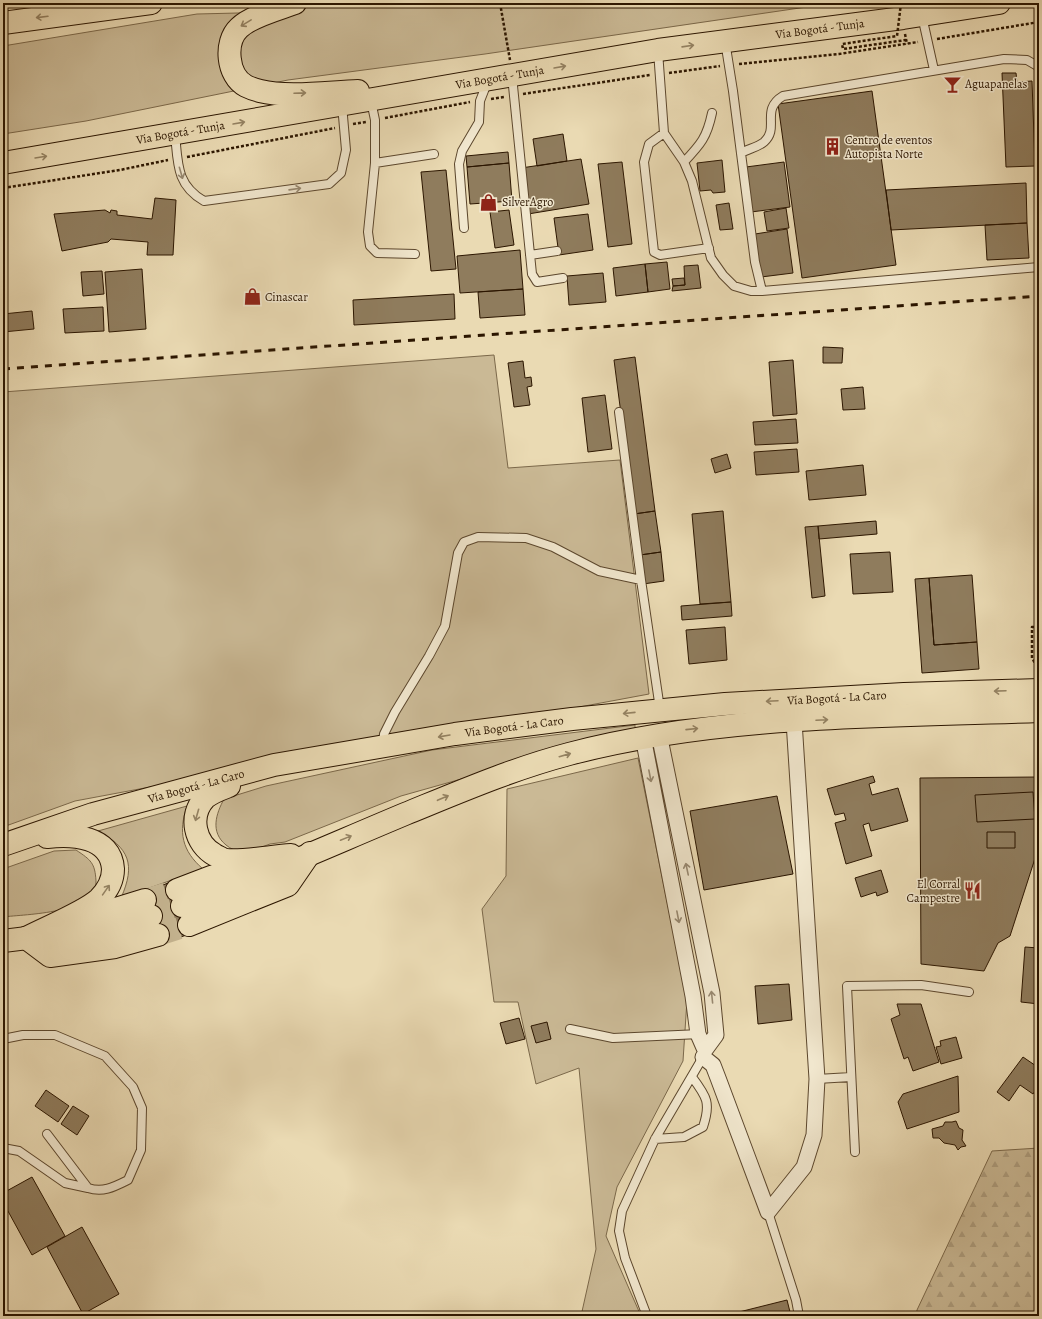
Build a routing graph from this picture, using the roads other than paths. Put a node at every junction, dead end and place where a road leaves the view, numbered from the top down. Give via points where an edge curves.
1 (151, 3) edge
2 (295, 3) edge
3 (999, 3) edge
4 (109, 5) edge
5 (922, 15) junction
6 (3, 23) edge
7 (724, 40) junction
8 (658, 50) junction
9 (1039, 67) edge
10 (934, 70) junction
11 (512, 76) junction
12 (488, 80) junction
13 (444, 88) junction
14 (371, 100) junction
15 (342, 105) junction
16 (712, 113) dead end
17 (664, 132) junction
18 (175, 134) junction
19 (741, 153) junction
20 (434, 154) dead end
21 (684, 162) junction
22 (3, 163) edge
23 (375, 163) junction
24 (464, 228) dead end
25 (708, 248) junction
26 (557, 251) dead end
27 (415, 254) dead end
28 (530, 256) junction
29 (1039, 267) edge
30 (563, 278) dead end
31 (762, 291) junction
32 (619, 412) dead end
33 (641, 580) junction
34 (1039, 690) edge
35 (660, 709) junction
36 (1039, 711) edge
37 (794, 721) junction
38 (651, 736) junction
39 (383, 748) junction
40 (274, 765) junction
41 (9, 843) edge
42 (310, 853) junction
43 (151, 917) tunnel mouth
44 (26, 938) junction
45 (3, 941) edge
46 (969, 992) dead end
47 (570, 1029) dead end
48 (698, 1034) junction
49 (3, 1039) edge
50 (703, 1057) joint
51 (692, 1077) junction
52 (851, 1077) junction
53 (817, 1079) junction
54 (47, 1134) dead end
55 (655, 1139) junction
56 (3, 1148) edge
57 (855, 1152) dead end
58 (88, 1188) junction
59 (768, 1212) junction
60 (647, 1316) edge
61 (799, 1316) edge

1 - 4 main road
2 -> 13 main road via 253,19 239,28 230,41 229,57 233,72 245,86 275,94
3 - 5 main road, Vía Bogotá - Tunja
4 -> 6 main road
5 - 7 main road, Vía Bogotá - Tunja
5 - 10 lane
8 -> 7 main road, Vía Bogotá - Tunja
7 - 19 lane
11 -> 8 main road, Vía Bogotá - Tunja
8 - 17 lane
9 - 10 lane via 1027,60 1004,59
10 - 19 lane via 783,96 771,106 770,135 763,142
11 - 12 main road, Vía Bogotá - Tunja
11 - 28 lane
12 - 13 main road, Vía Bogotá - Tunja
12 - 24 lane via 480,101 479,122 462,151 459,164
13 - 14 main road, Vía Bogotá - Tunja
14 - 15 main road, Vía Bogotá - Tunja
14 - 23 lane via 375,120
18 -> 15 main road, Vía Bogotá - Tunja
18 -> 15 lane via 180,175 191,194 204,201 329,184 341,173 346,150
16 - 21 lane via 707,133 698,148
17 - 21 lane
17 - 25 lane via 649,144 644,162 654,252 660,255
22 -> 18 main road, Vía Bogotá - Tunja
19 - 31 lane via 755,262
20 - 23 lane
21 - 25 lane via 692,182
23 - 27 lane via 368,232 370,246 378,253
25 - 31 lane via 715,264 734,286
26 - 28 lane
28 - 30 lane via 532,274 537,282
29 - 31 lane
32 - 33 lane
33 - 35 lane
33 - 39 lane via 599,570 553,547 526,538 478,538 464,542 458,553 445,626 395,712 384,734
34 -> 35 main road, Vía Bogotá - La Caro via 791,700
35 -> 39 main road, Vía Bogotá - La Caro via 455,734
37 -> 36 main road, Vía Bogotá - La Caro
38 -> 37 main road, Vía Bogotá - La Caro via 694,729
37 - 53 street
42 -> 38 main road, Vía Bogotá - La Caro via 483,781 566,754
38 -> 48 street
48 -> 38 street via 705,1050 716,1036 712,993
39 - 40 main road, Vía Bogotá - La Caro
40 - 41 main road, Vía Bogotá - La Caro via 93,814
40 -> 42 main road via 212,793 204,800 196,815 197,836 210,852 225,860
44 -> 41 main road via 93,904 109,888 113,877 113,865 110,855 103,846 78,836 60,835
42 - 42 main road, Vía Bogotá - La Caro via 288,885 183,907
43 - 44 main road via 108,928
44 - 45 main road
46 - 52 lane via 921,985 847,986
47 - 48 lane via 613,1038
49 - 58 lane via 23,1035 55,1035 105,1056 133,1087 142,1108 141,1150 128,1180 108,1189 97,1191
50 - 51 lane
50 - 59 street via 713,1066
51 - 55 lane
51 - 55 lane via 703,1092 708,1110 703,1127 684,1137
52 - 53 lane
52 - 57 lane
53 - 59 street via 814,1135 804,1167
54 - 58 lane
55 - 60 lane via 622,1211 619,1231 625,1258
56 - 58 lane via 19,1151 65,1183
59 - 61 lane

